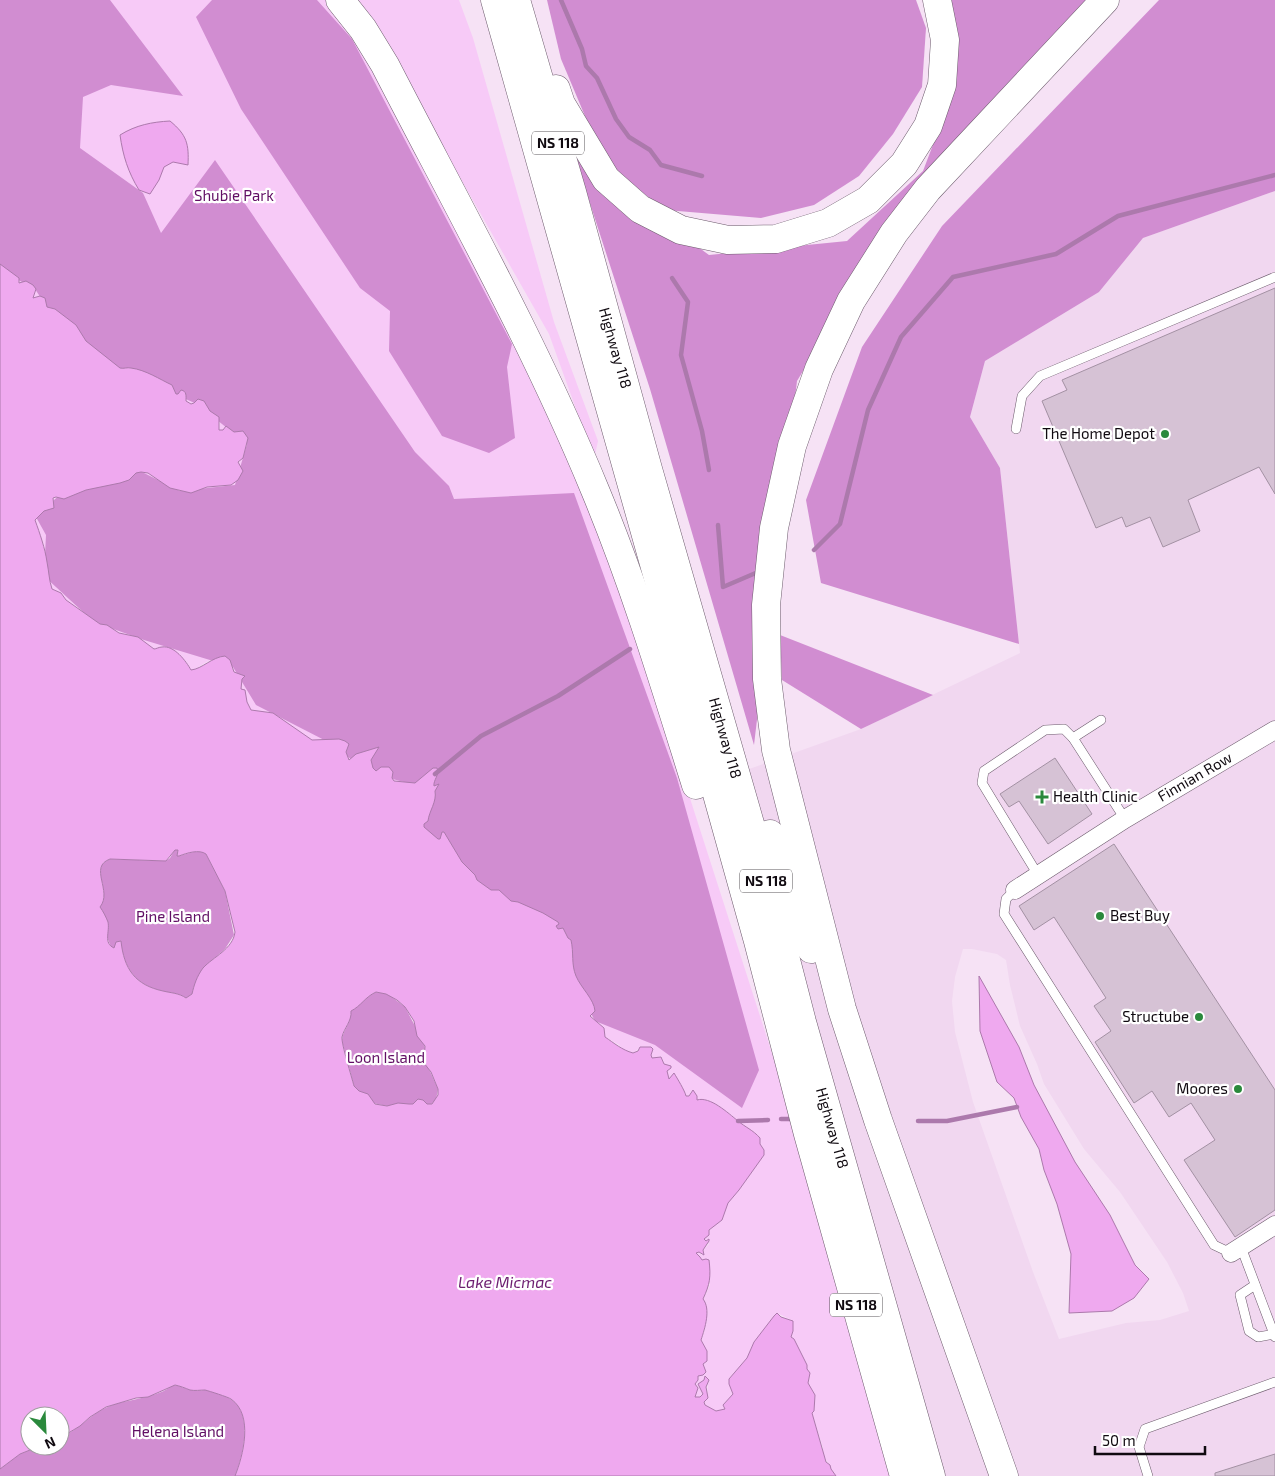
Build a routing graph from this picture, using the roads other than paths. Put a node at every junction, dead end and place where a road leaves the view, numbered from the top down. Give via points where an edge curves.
1 (340, 0) edge
2 (476, 0) edge
3 (496, 0) edge
4 (516, 0) edge
5 (527, 0) edge
6 (937, 0) edge
7 (1105, 0) edge
8 (552, 199) junction
9 (1275, 277) edge
10 (598, 286) junction
11 (1016, 429) dead end
12 (1100, 720) dead end
13 (1275, 730) edge
14 (1073, 738) junction
15 (1125, 819) junction
16 (1038, 875) junction
17 (1015, 890) joint
18 (878, 1120) junction
19 (808, 1134) junction
20 (1275, 1225) edge
21 (1236, 1250) junction
22 (1255, 1285) junction
23 (1275, 1335) edge
24 (1275, 1382) edge
25 (904, 1476) edge
26 (931, 1476) edge
27 (1004, 1476) edge
28 (1148, 1476) edge

1 - 19 highway via 385,65 537,360 595,490 650,638 771,1031
2 - 8 highway via 514,121
3 - 8 highway, Highway 118 / NS 118
4 - 10 highway, Highway 118 / NS 118
5 - 6 highway via 561,104 606,179 640,209 681,230 728,240 776,239 828,223 868,200 904,164 928,126 942,85 945,40
7 - 18 highway via 928,189 894,233 852,301 819,369 792,446 774,528 766,614 767,679 776,750 842,1009
8 - 19 highway, Highway 118 / NS 118 via 693,702
9 - 11 lane via 1040,376 1022,396
10 - 18 highway via 634,377 702,619 767,824 833,1013
10 - 26 highway, Highway 118 / NS 118
12 - 14 lane
13 - 15 street, Finnian Row
14 - 15 lane
14 - 16 lane via 1064,729 1045,730 984,771 982,783
15 - 16 street, Finnian Row
16 - 17 street, Finnian Row
17 - 21 lane via 1006,899 1004,914 1214,1245
18 - 27 highway
19 - 25 highway, Highway 118 / NS 118
20 - 21 street
21 - 22 lane
22 - 23 lane
22 - 23 lane via 1240,1295 1249,1331 1258,1337
24 - 28 lane via 1146,1429 1139,1447

